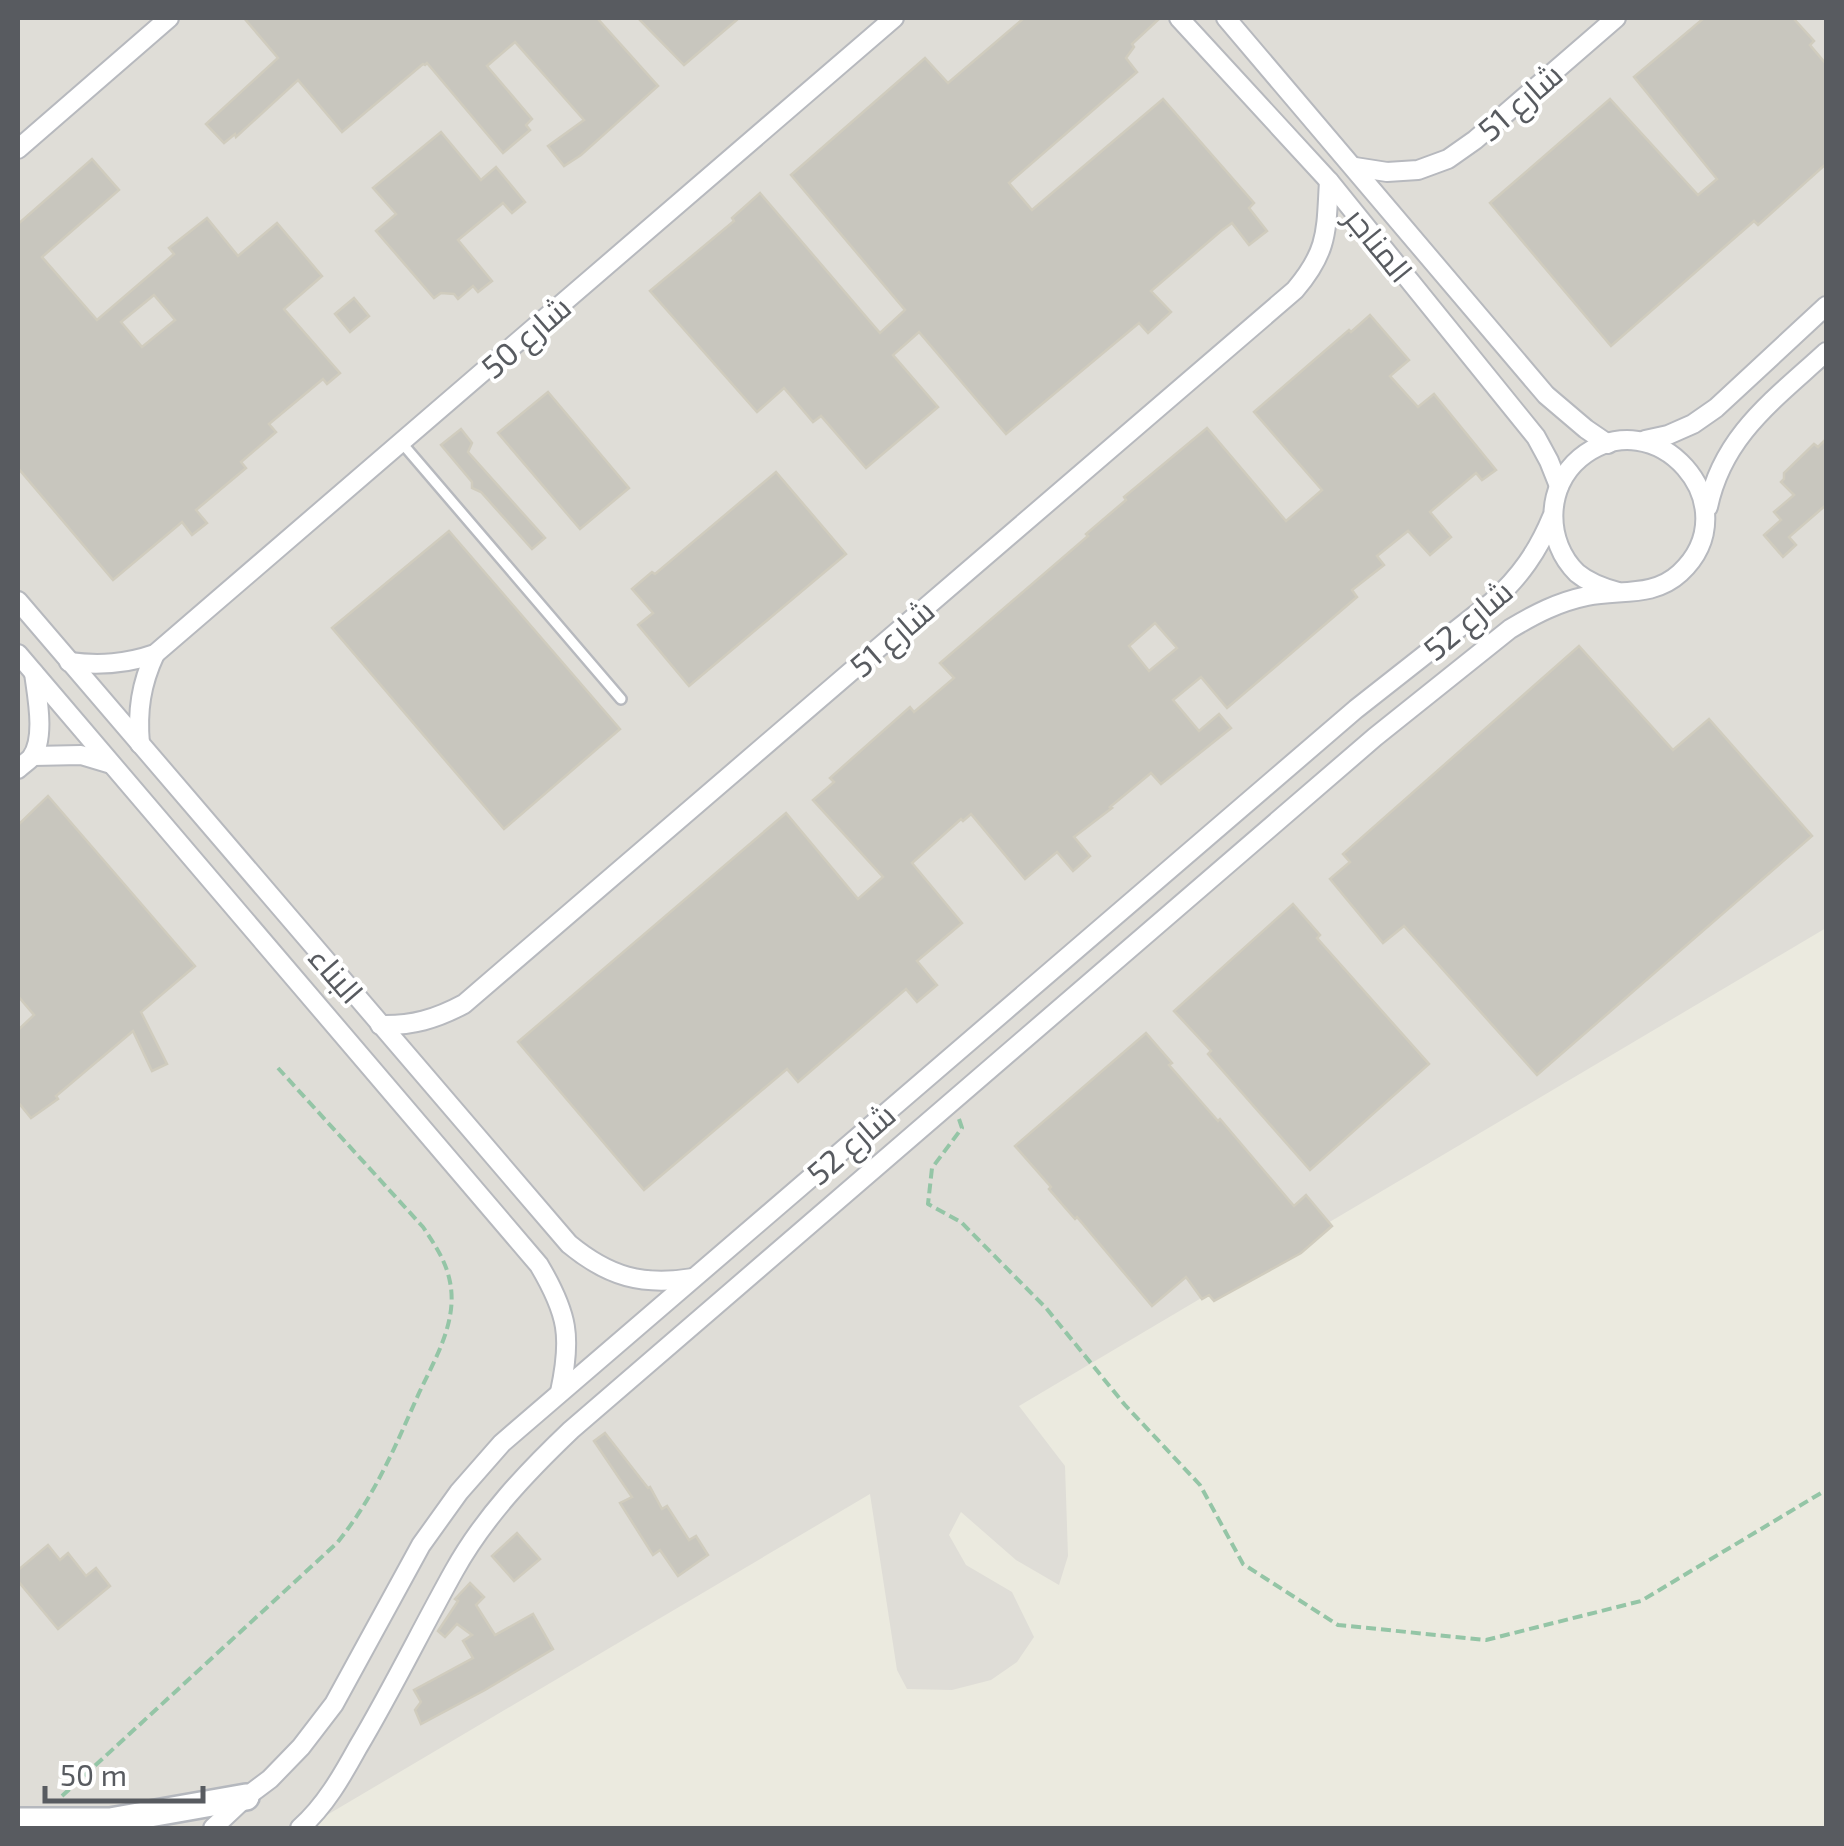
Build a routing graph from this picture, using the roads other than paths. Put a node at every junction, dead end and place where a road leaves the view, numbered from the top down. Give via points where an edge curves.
1 (169, 18) edge
2 (894, 18) edge
3 (1179, 18) edge
4 (1226, 18) edge
5 (1616, 18) edge
6 (18, 148) edge
7 (1355, 167) junction
8 (1330, 181) junction
9 (1826, 306) edge
10 (1826, 352) edge
11 (401, 442) junction
12 (1640, 442) junction
13 (1608, 444) junction
14 (1559, 486) junction
15 (1552, 517) junction
16 (1706, 517) junction
17 (1618, 592) junction
18 (18, 601) edge
19 (18, 654) edge
20 (155, 654) junction
21 (69, 662) junction
22 (34, 673) junction
23 (621, 699) dead end
24 (140, 744) junction
25 (33, 756) junction
26 (112, 765) junction
27 (18, 769) edge
28 (380, 1025) junction
29 (694, 1278) junction
30 (560, 1392) junction
31 (246, 1797) junction
32 (18, 1821) edge
33 (213, 1828) edge
34 (300, 1828) edge

1 - 6 street
2 - 11 street, شارع 50
3 - 8 street, المناجر
4 - 7 street, المناجر
5 - 7 street, شارع 51 via 1448,159 1418,170
7 - 13 street, المناجر via 1546,395
8 - 14 street, المناجر via 1536,437
8 - 28 street, شارع 51 via 1324,242 1295,290 464,1004 424,1022
9 - 12 street via 1716,408
10 - 16 street via 1736,438
11 - 20 street, شارع 50
11 - 23 lane
12 - 13 street
12 - 16 street via 1680,459 1694,476
13 - 14 street via 1578,459
14 - 15 street
15 - 17 street via 1564,558 1597,586
15 - 29 street, شارع 52 via 1529,564 1492,602 1356,710
16 - 17 street via 1693,558 1678,574 1660,586
17 - 34 street, شارع 52 via 1561,603 1510,629 572,1430 489,1518 352,1758
18 - 21 street, البناء
19 - 22 street, البناء
20 - 21 street, شارع 50 via 113,665
20 - 24 street via 140,698
21 - 24 street, البناء
22 - 25 street
22 - 26 street, البناء
24 - 28 street, البناء
25 - 26 street via 81,754
25 - 27 street
26 - 30 street, البناء via 538,1266 566,1326
28 - 29 street, البناء via 580,1253 614,1274 640,1280
29 - 30 street, شارع 52
30 - 31 street, شارع 52 via 459,1492 413,1559 334,1704
31 - 32 street via 110,1821
31 - 33 street, شارع 52

